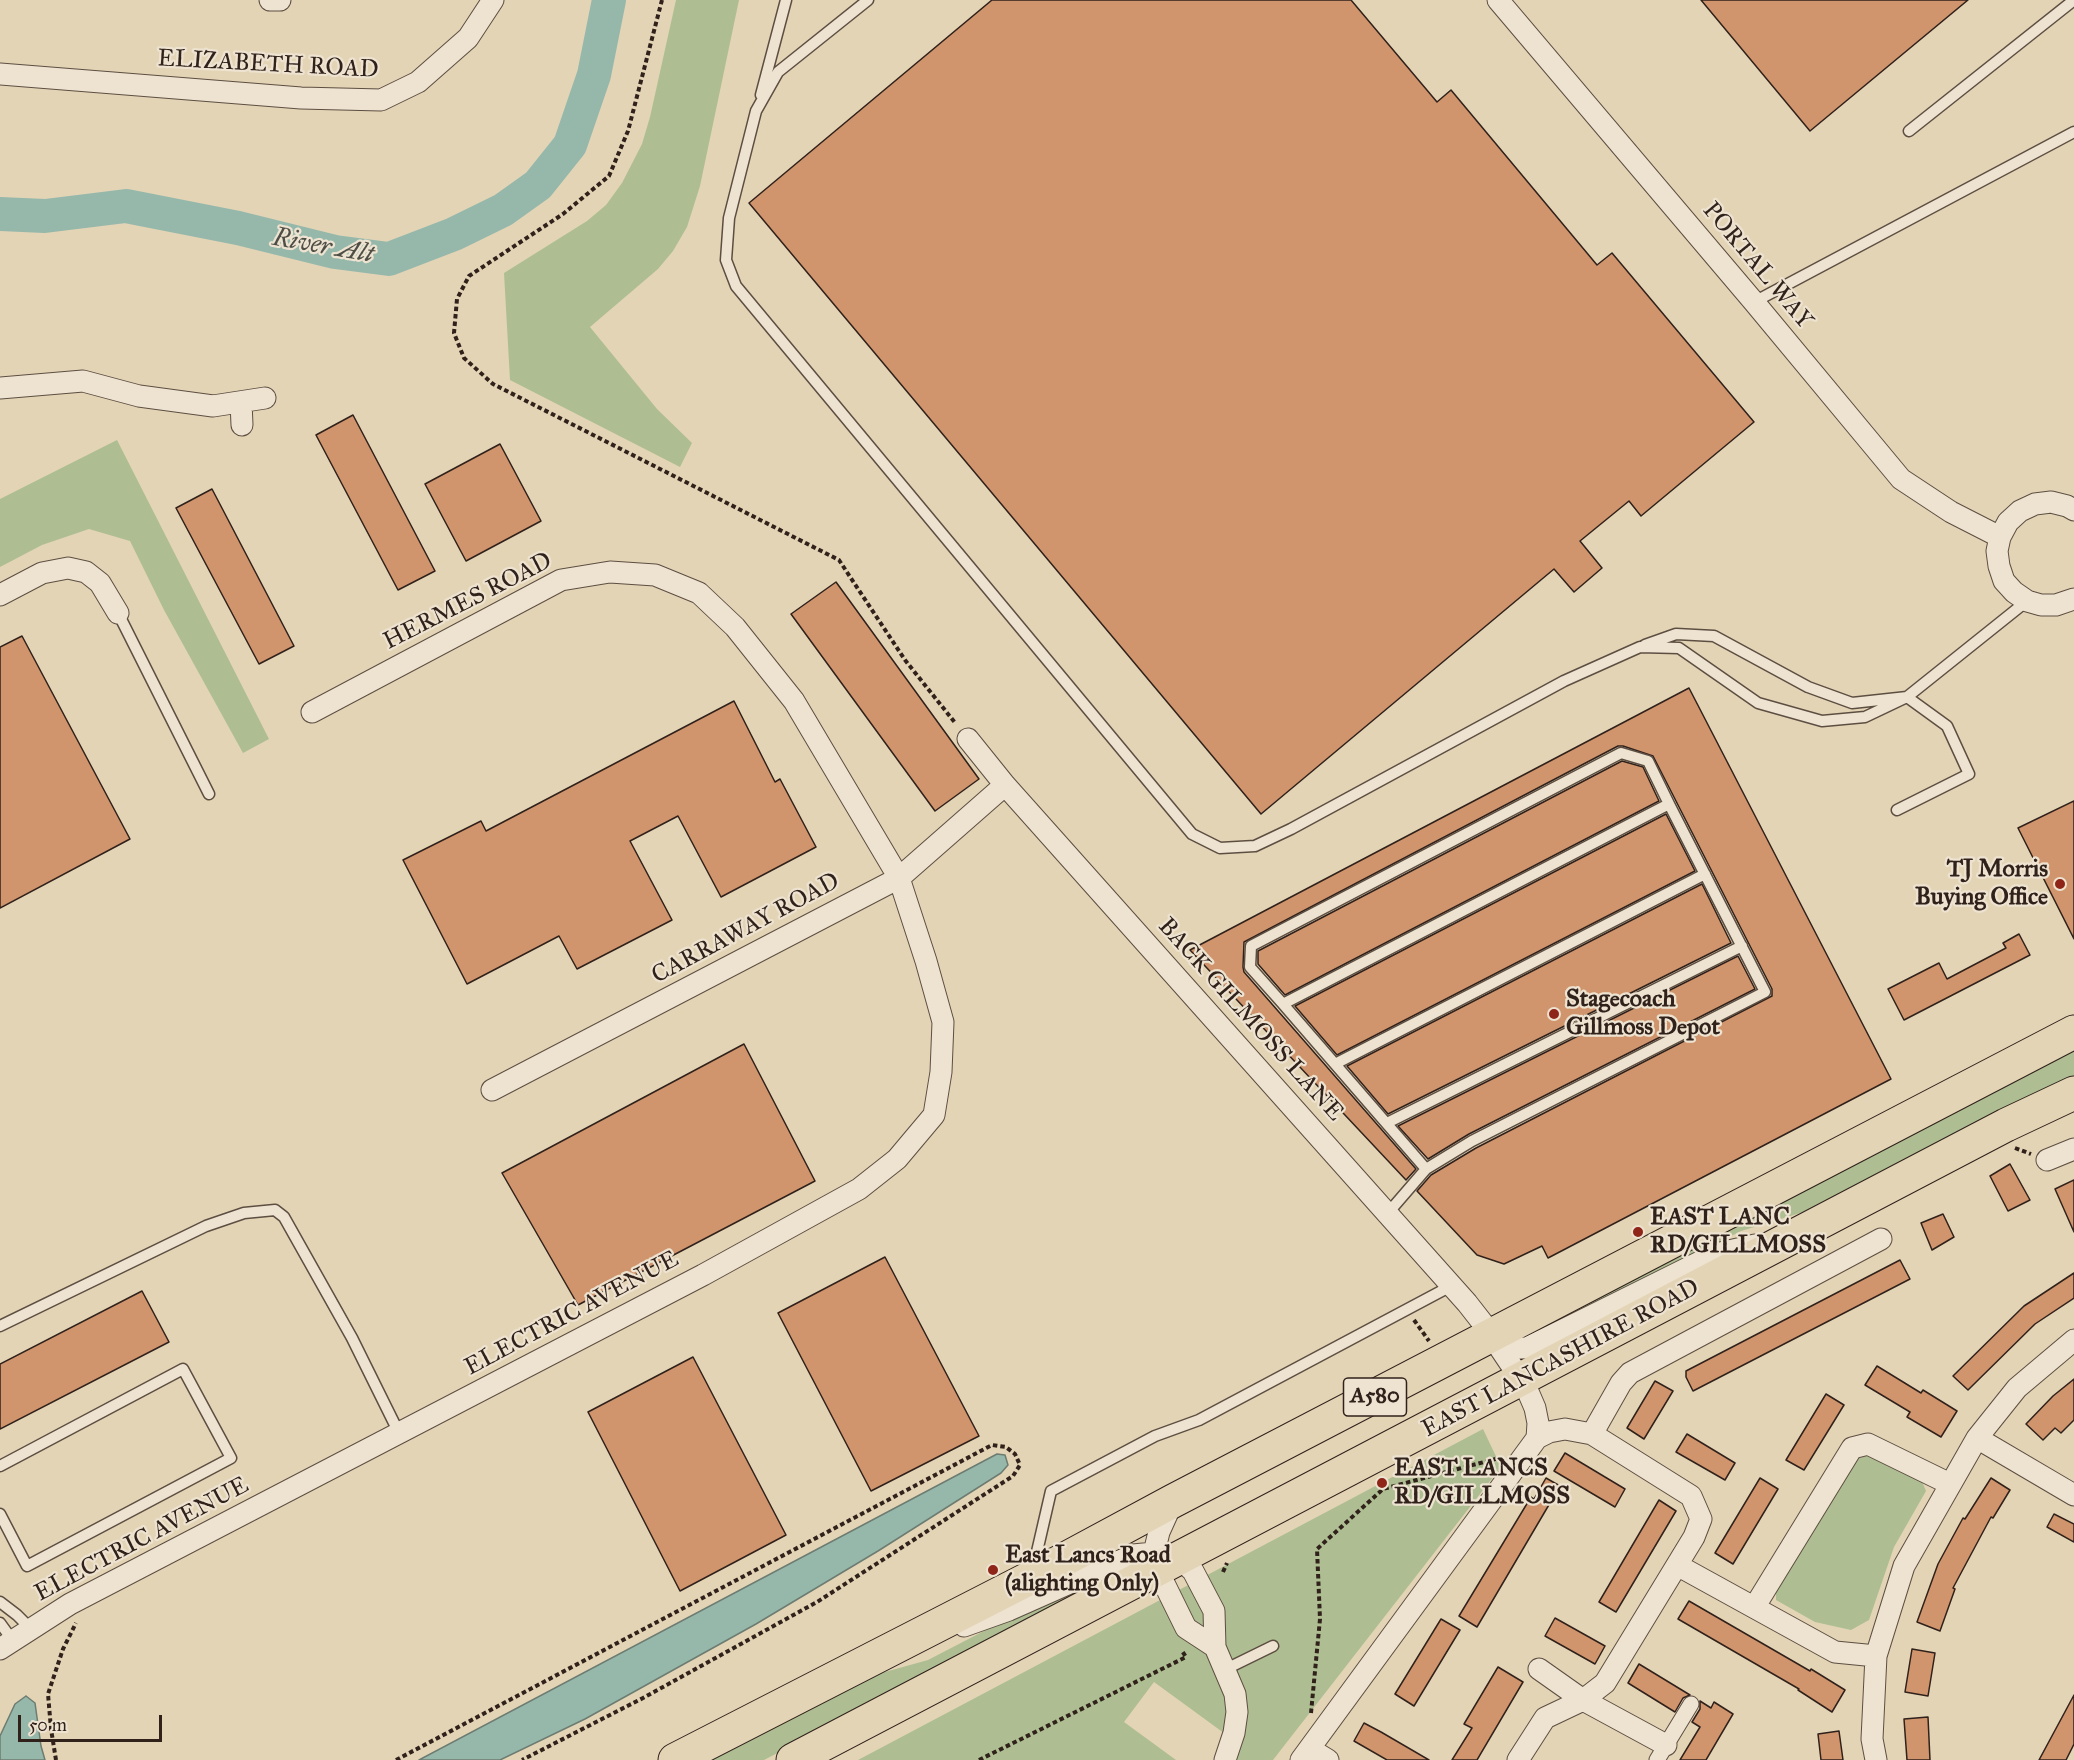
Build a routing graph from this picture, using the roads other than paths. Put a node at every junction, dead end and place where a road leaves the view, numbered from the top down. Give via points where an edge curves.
1 (270, 0) edge
2 (279, 0) edge
3 (493, 0) edge
4 (786, 0) edge
5 (868, 0) edge
6 (1498, 0) edge
7 (2074, 0) edge
8 (0, 74) edge
9 (756, 111) junction
10 (1909, 131) dead end
11 (2074, 132) edge
12 (1754, 302) junction
13 (0, 388) edge
14 (266, 398) dead end
15 (241, 402) junction
16 (242, 425) dead end
17 (2072, 505) edge
18 (2000, 537) junction
19 (0, 595) edge
20 (2074, 599) edge
21 (2027, 601) junction
22 (118, 613) joint
23 (1640, 647) junction
24 (1907, 697) junction
25 (312, 711) dead end
26 (968, 739) road end
27 (1005, 784) junction
28 (209, 794) dead end
29 (1669, 804) junction
30 (1897, 810) dead end
31 (1704, 874) junction
32 (899, 878) junction
33 (1742, 946) junction
34 (1283, 1004) junction
35 (2074, 1032) edge
36 (1335, 1064) junction
37 (492, 1090) dead end
38 (2074, 1093) edge
39 (1387, 1123) junction
40 (2074, 1149) edge
41 (2047, 1160) dead end
42 (1426, 1169) junction
43 (1388, 1213) junction
44 (1800, 1233) junction
45 (1881, 1239) dead end
46 (1451, 1286) junction
47 (0, 1326) edge
48 (1492, 1337) junction
49 (2074, 1340) edge
50 (1521, 1379) junction
51 (399, 1433) junction
52 (1592, 1434) junction
53 (1977, 1438) junction
54 (1533, 1444) junction
55 (0, 1466) edge
56 (1950, 1484) junction
57 (2074, 1495) edge
58 (1173, 1501) junction
59 (0, 1514) edge
60 (1163, 1561) junction
61 (1677, 1565) junction
62 (1030, 1578) junction
63 (0, 1602) edge
64 (1755, 1606) junction
65 (0, 1623) edge
66 (15, 1640) edge
67 (1273, 1646) dead end
68 (1215, 1647) junction
69 (1876, 1656) junction
70 (866, 1662) junction
71 (1226, 1669) junction
72 (1539, 1669) dead end
73 (1583, 1700) junction
74 (1691, 1704) dead end
75 (1662, 1752) edge
76 (1305, 1755) edge
77 (675, 1760) edge
78 (793, 1760) edge
79 (1225, 1760) edge
80 (1328, 1760) edge
81 (1518, 1760) edge
82 (1876, 1760) edge

1 - 2 street
3 - 8 street, ELIZABETH ROAD via 468,38 418,82 381,100 301,98
4 - 9 lane
5 - 9 lane via 778,72
6 - 12 street, PORTAL WAY
7 - 10 lane
9 - 23 lane via 729,218 726,260 736,286 1192,834 1220,848 1255,846 1564,681
11 - 12 lane
12 - 18 street, PORTAL WAY via 1901,479 1951,512
13 - 15 street via 83,381 139,396 213,406
14 - 15 street
15 - 16 street
17 - 18 street via 2035,504 2008,522
18 - 21 street via 1998,559 2004,580
19 - 22 street via 42,573 68,568 86,572 100,583
20 - 21 street via 2056,605
21 - 24 lane
22 - 28 lane
23 - 24 lane via 1676,634 1714,636 1808,687 1852,703
23 - 24 lane via 1678,648 1758,703 1822,721 1865,717
24 - 30 lane via 1947,726 1969,774
25 - 32 street, HERMES ROAD via 561,580 610,572 655,575 699,594 735,627 794,701
26 - 27 street, BACK GILMOSS LANE
27 - 32 street, CARRAWAY ROAD
27 - 43 street, BACK GILMOSS LANE
29 - 31 lane
29 - 34 lane
29 - 34 lane via 1648,761 1621,753 1251,946 1250,967
31 - 33 lane
31 - 36 lane
32 - 37 street, CARRAWAY ROAD
32 - 51 street, ELECTRIC AVENUE via 944,1022 934,1115 897,1159 849,1195
33 - 39 lane
33 - 42 lane via 1765,992 1472,1141
34 - 36 lane
35 - 48 highway, A580
36 - 39 lane
38 - 44 highway, EAST LANCASHIRE ROAD / A580
39 - 42 lane
40 - 41 street
42 - 43 lane
43 - 46 street, BACK GILMOSS LANE
44 - 48 street via 1716,1254 1527,1348 1510,1348
44 - 50 highway, EAST LANCASHIRE ROAD / A580
45 - 52 street via 1630,1373
46 - 48 street, BACK GILMOSS LANE
46 - 62 lane via 1199,1420 1155,1436 1051,1491
47 - 51 lane via 206,1226 244,1213 274,1210 284,1217 352,1338
48 - 50 street, BACK GILMOSS LANE
48 - 58 highway, A580
49 - 53 street via 2017,1388
50 - 54 street, BACK GILMOSS LANE via 1538,1423
50 - 60 highway, EAST LANCASHIRE ROAD / A580
51 - 66 street, ELECTRIC AVENUE via 69,1604
52 - 54 street via 1565,1429 1549,1432
52 - 61 street via 1691,1496 1701,1519
53 - 56 street
53 - 57 street
54 - 76 street
55 - 59 lane via 183,1369 231,1458 27,1566
56 - 64 street via 1868,1443 1852,1448
56 - 69 street via 1904,1566
58 - 60 street via 1163,1519
58 - 62 highway, A580
60 - 68 street via 1186,1628
60 - 68 street via 1193,1571 1214,1611
60 - 70 street via 1140,1553 1009,1610
60 - 78 highway, EAST LANCASHIRE ROAD / A580
61 - 64 street
61 - 73 street via 1605,1683
62 - 70 highway, A580
63 - 66 lane via 17,1615
64 - 69 street via 1835,1652
65 - 66 lane
67 - 71 lane
68 - 71 street
69 - 82 street via 1872,1739
70 - 77 highway, A580
71 - 79 street via 1237,1712
72 - 73 street
73 - 75 street
73 - 81 street via 1545,1718
74 - 75 street
76 - 80 street

